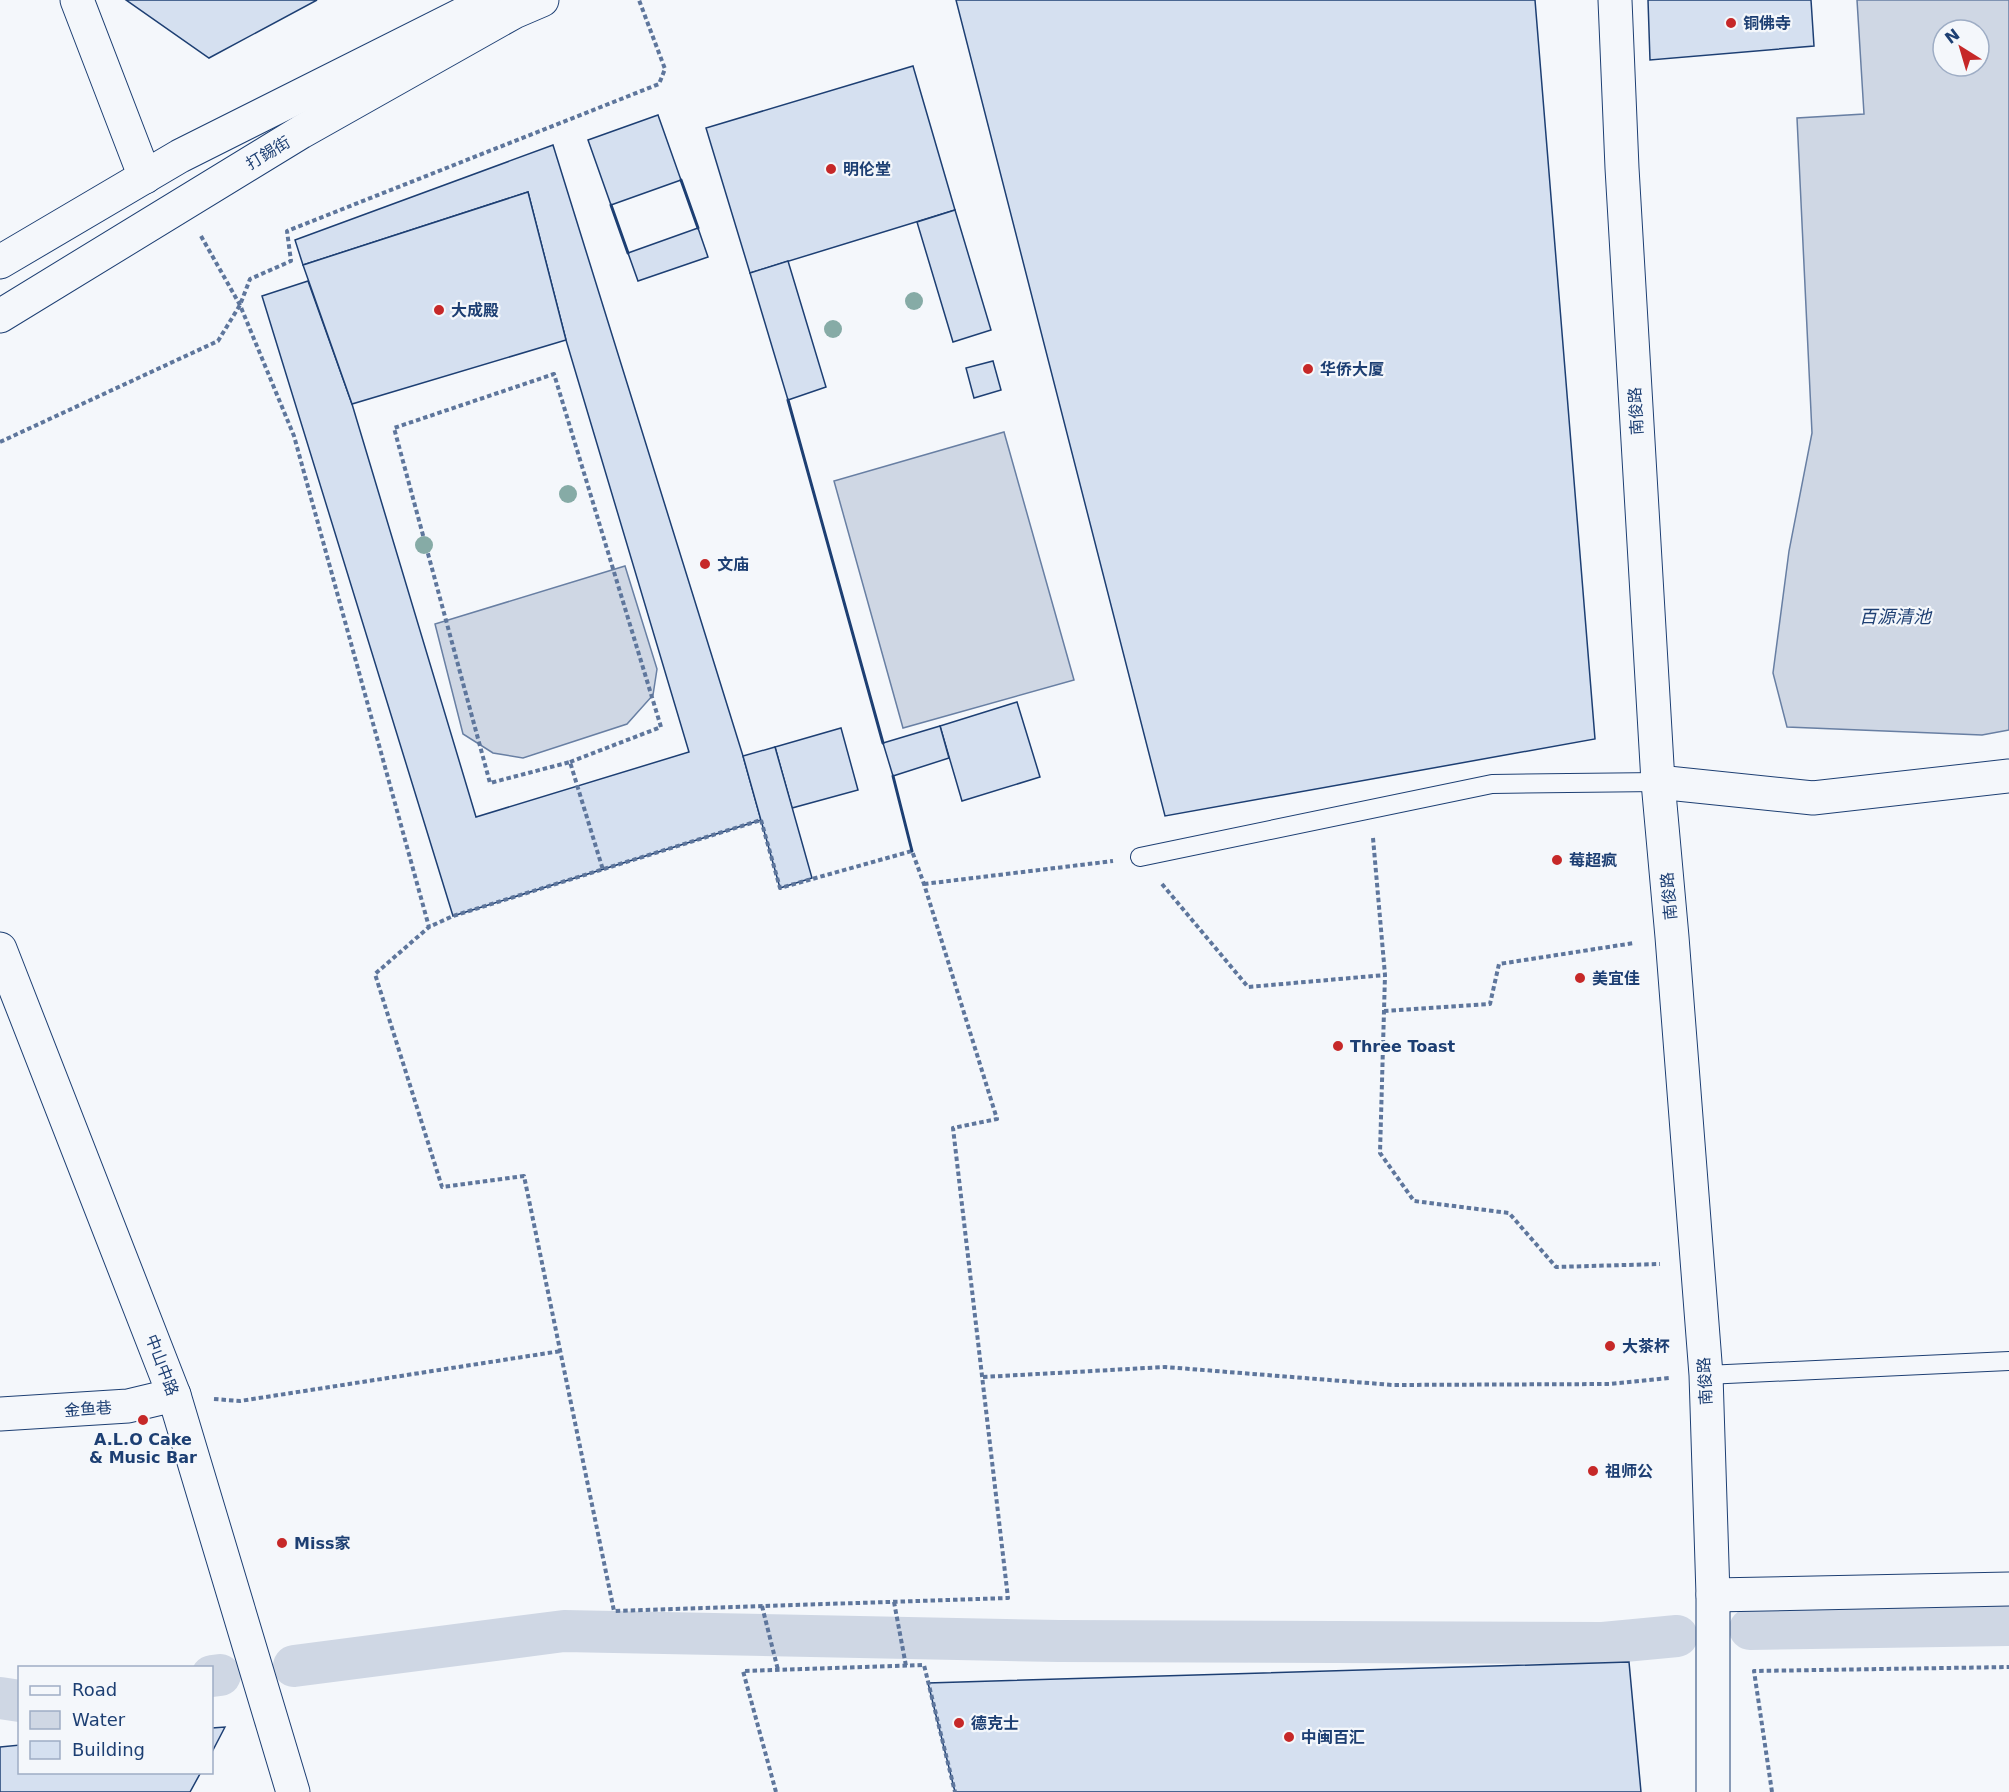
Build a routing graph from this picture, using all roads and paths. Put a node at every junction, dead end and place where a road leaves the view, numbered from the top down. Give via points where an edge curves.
1 (76, 0) edge
2 (491, 0) edge
3 (542, 0) edge
4 (639, 0) edge
5 (1615, 0) edge
6 (145, 177) junction
7 (184, 204) junction
8 (0, 262) edge
9 (240, 305) junction
10 (0, 316) edge
11 (0, 442) edge
12 (570, 762) junction
13 (2009, 776) edge
14 (1658, 782) junction
15 (1371, 810) junction
16 (1140, 857) junction
17 (603, 870) junction
18 (924, 884) junction
19 (429, 927) junction
20 (1672, 937) junction
21 (0, 949) edge
22 (1385, 975) junction
23 (1384, 1011) junction
24 (1696, 1262) junction
25 (561, 1351) junction
26 (2009, 1361) edge
27 (1706, 1375) junction
28 (983, 1377) junction
29 (174, 1395) junction
30 (0, 1414) edge
31 (2009, 1589) edge
32 (1713, 1595) junction
33 (894, 1602) junction
34 (762, 1606) junction
35 (906, 1666) junction
36 (2009, 1667) edge
37 (778, 1670) junction
38 (293, 1792) edge
39 (776, 1792) edge
40 (955, 1792) edge
41 (1713, 1792) edge
42 (1772, 1792) edge

1 - 6 main road
2 - 6 main road
3 - 7 main road, 打錫街 via 321,121
4 - 9 path via 665,69 658,84 287,231 291,261 250,279
5 - 14 main road, 南俊路
6 - 8 main road
7 - 9 path
7 - 10 main road, 打錫街
9 - 11 path via 218,341
9 - 19 path via 294,436
12 - 12 path via 490,783 394,428 554,374 661,727
12 - 17 path
13 - 14 main road via 1813,798
14 - 15 lane via 1492,784
14 - 20 main road, 南俊路
15 - 16 lane
15 - 22 path
16 - 18 path
16 - 22 path via 1248,987
17 - 18 path via 761,820 780,888 912,852
17 - 19 path
18 - 28 path via 997,1119 953,1128
19 - 25 path via 375,974 442,1187 525,1176
20 - 23 path via 1499,964 1490,1004
20 - 24 main road, 南俊路
21 - 29 main road, 中山中路
22 - 23 path
23 - 24 path via 1380,1153 1414,1201 1509,1213 1556,1268
24 - 27 main road, 南俊路
25 - 29 path via 240,1401
25 - 34 path via 614,1611
26 - 27 lane
27 - 28 path via 1610,1384 1404,1385 1165,1367
27 - 32 main road, 南俊路
28 - 33 path via 1008,1598
29 - 30 main road, 金鱼巷 via 128,1406
29 - 38 main road, 中山中路
31 - 32 main road
32 - 41 main road, 南俊路
33 - 34 path
33 - 35 path
34 - 37 path
35 - 37 path
35 - 40 path via 924,1665
36 - 42 path via 1754,1671
37 - 39 path via 743,1671

